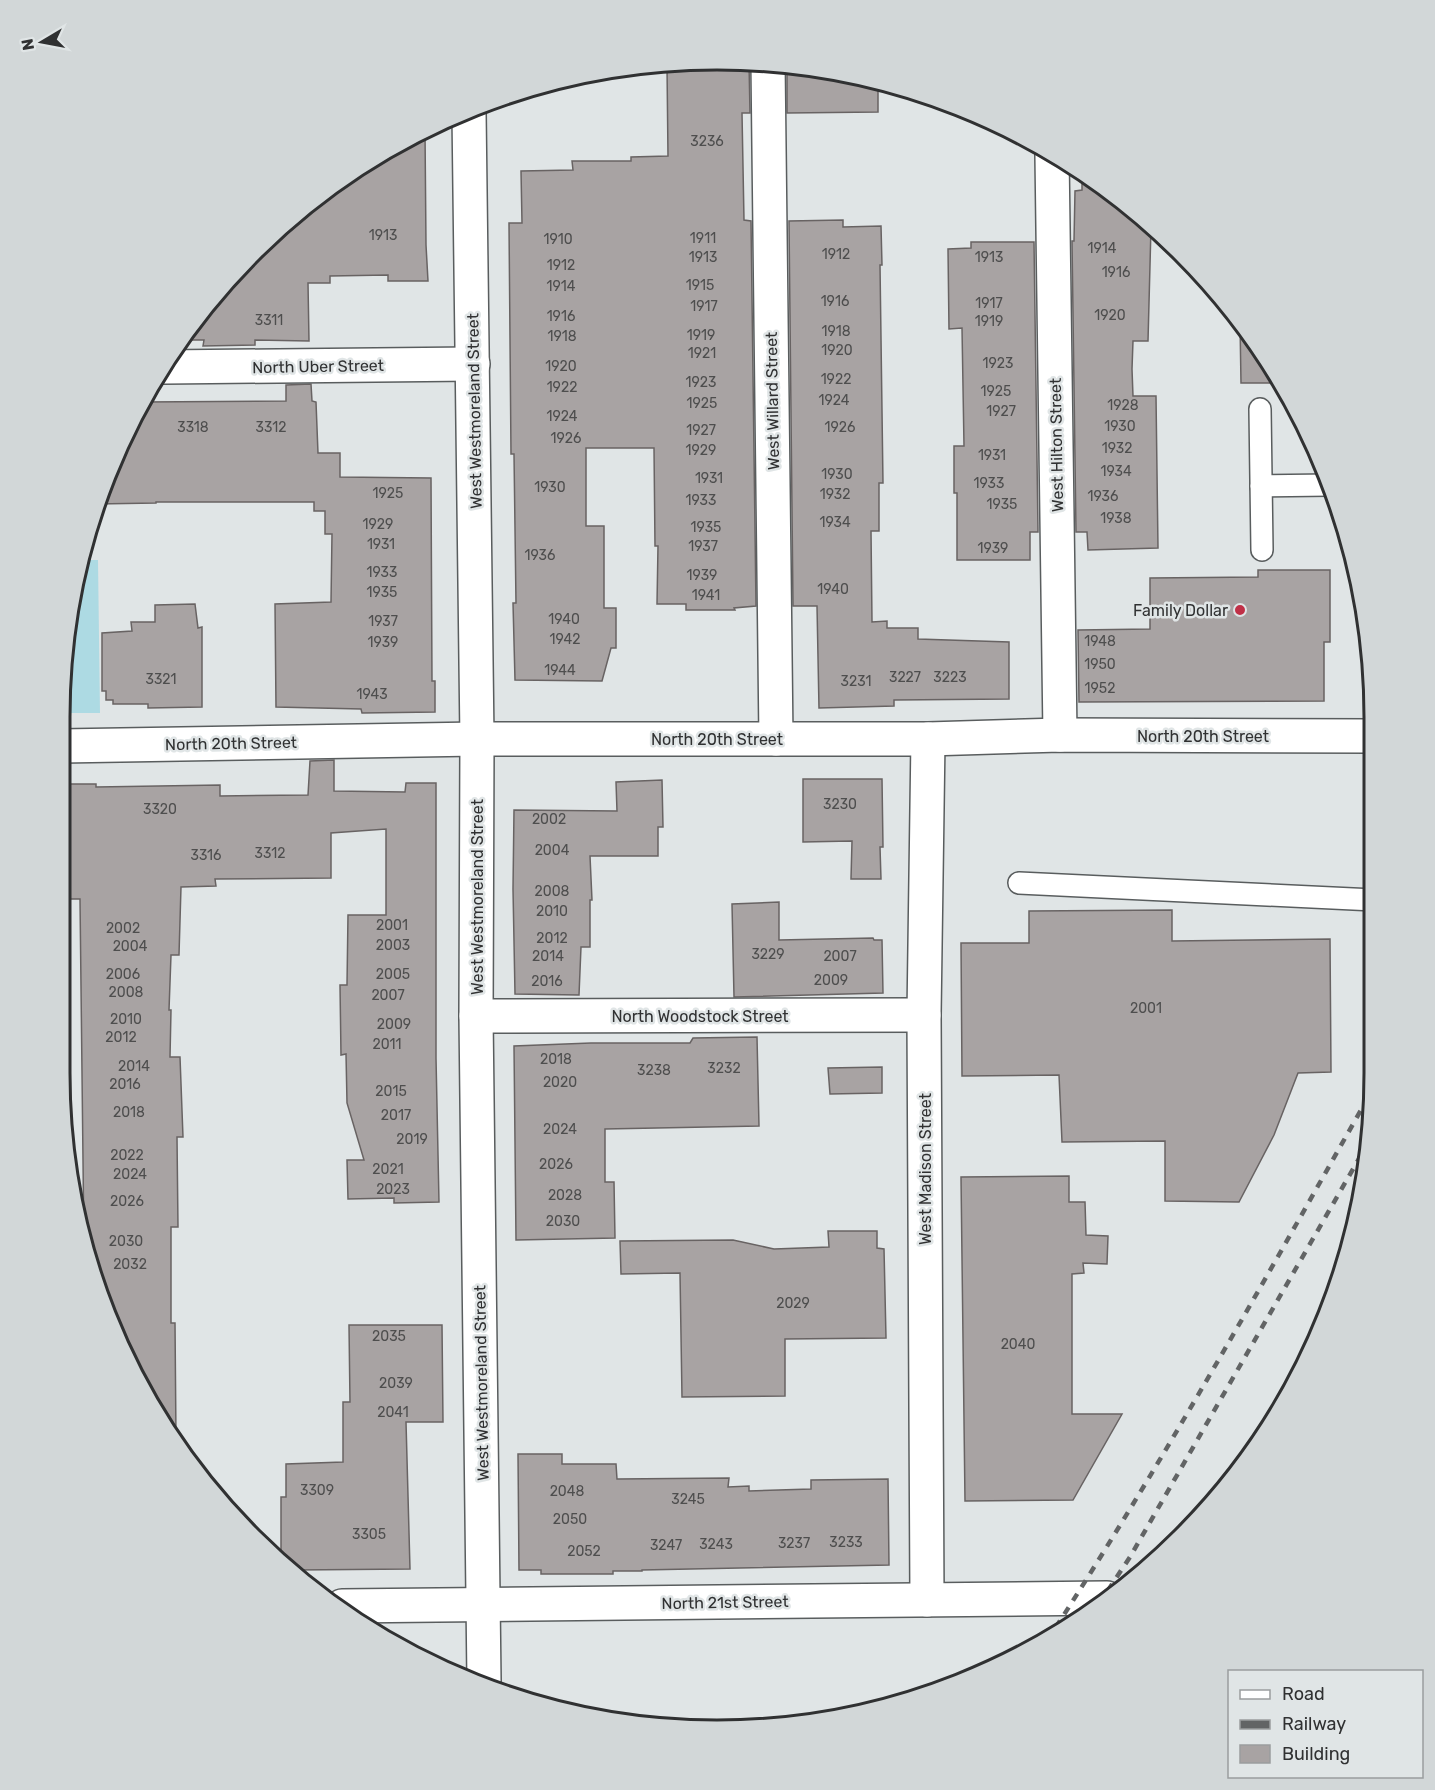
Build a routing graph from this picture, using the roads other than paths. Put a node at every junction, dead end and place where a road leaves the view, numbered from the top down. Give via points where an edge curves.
1 (768, 73) edge
2 (469, 120) edge
3 (1052, 164) edge
4 (473, 364) junction
5 (174, 367) edge
6 (1260, 409) dead end
7 (1321, 485) edge
8 (1261, 486) junction
9 (1262, 550) dead end
10 (1060, 735) junction
11 (1364, 736) edge
12 (477, 739) junction
13 (776, 739) junction
14 (928, 739) junction
15 (71, 746) edge
16 (1019, 883) dead end
17 (1364, 900) edge
18 (924, 1015) junction
19 (476, 1016) junction
20 (1094, 1598) edge
21 (927, 1600) junction
22 (483, 1604) junction
23 (352, 1606) edge
24 (484, 1675) edge

1 - 13 street, West Willard Street
2 - 4 street, West Westmoreland Street
3 - 10 street, West Hilton Street
4 - 5 street, North Uber Street
4 - 12 street, West Westmoreland Street
6 - 8 lane
7 - 8 lane
8 - 9 lane
10 - 11 street, North 20th Street
10 - 14 street, North 20th Street
12 - 13 street, North 20th Street
12 - 15 street, North 20th Street
12 - 19 street, West Westmoreland Street
13 - 14 street, North 20th Street
14 - 18 street, West Madison Street
16 - 17 lane
18 - 19 street, North Woodstock Street
18 - 21 street, West Madison Street
19 - 22 street, West Westmoreland Street
20 - 21 street, North 21st Street
21 - 22 street, North 21st Street
22 - 23 street, North 21st Street
22 - 24 street, West Westmoreland Street

